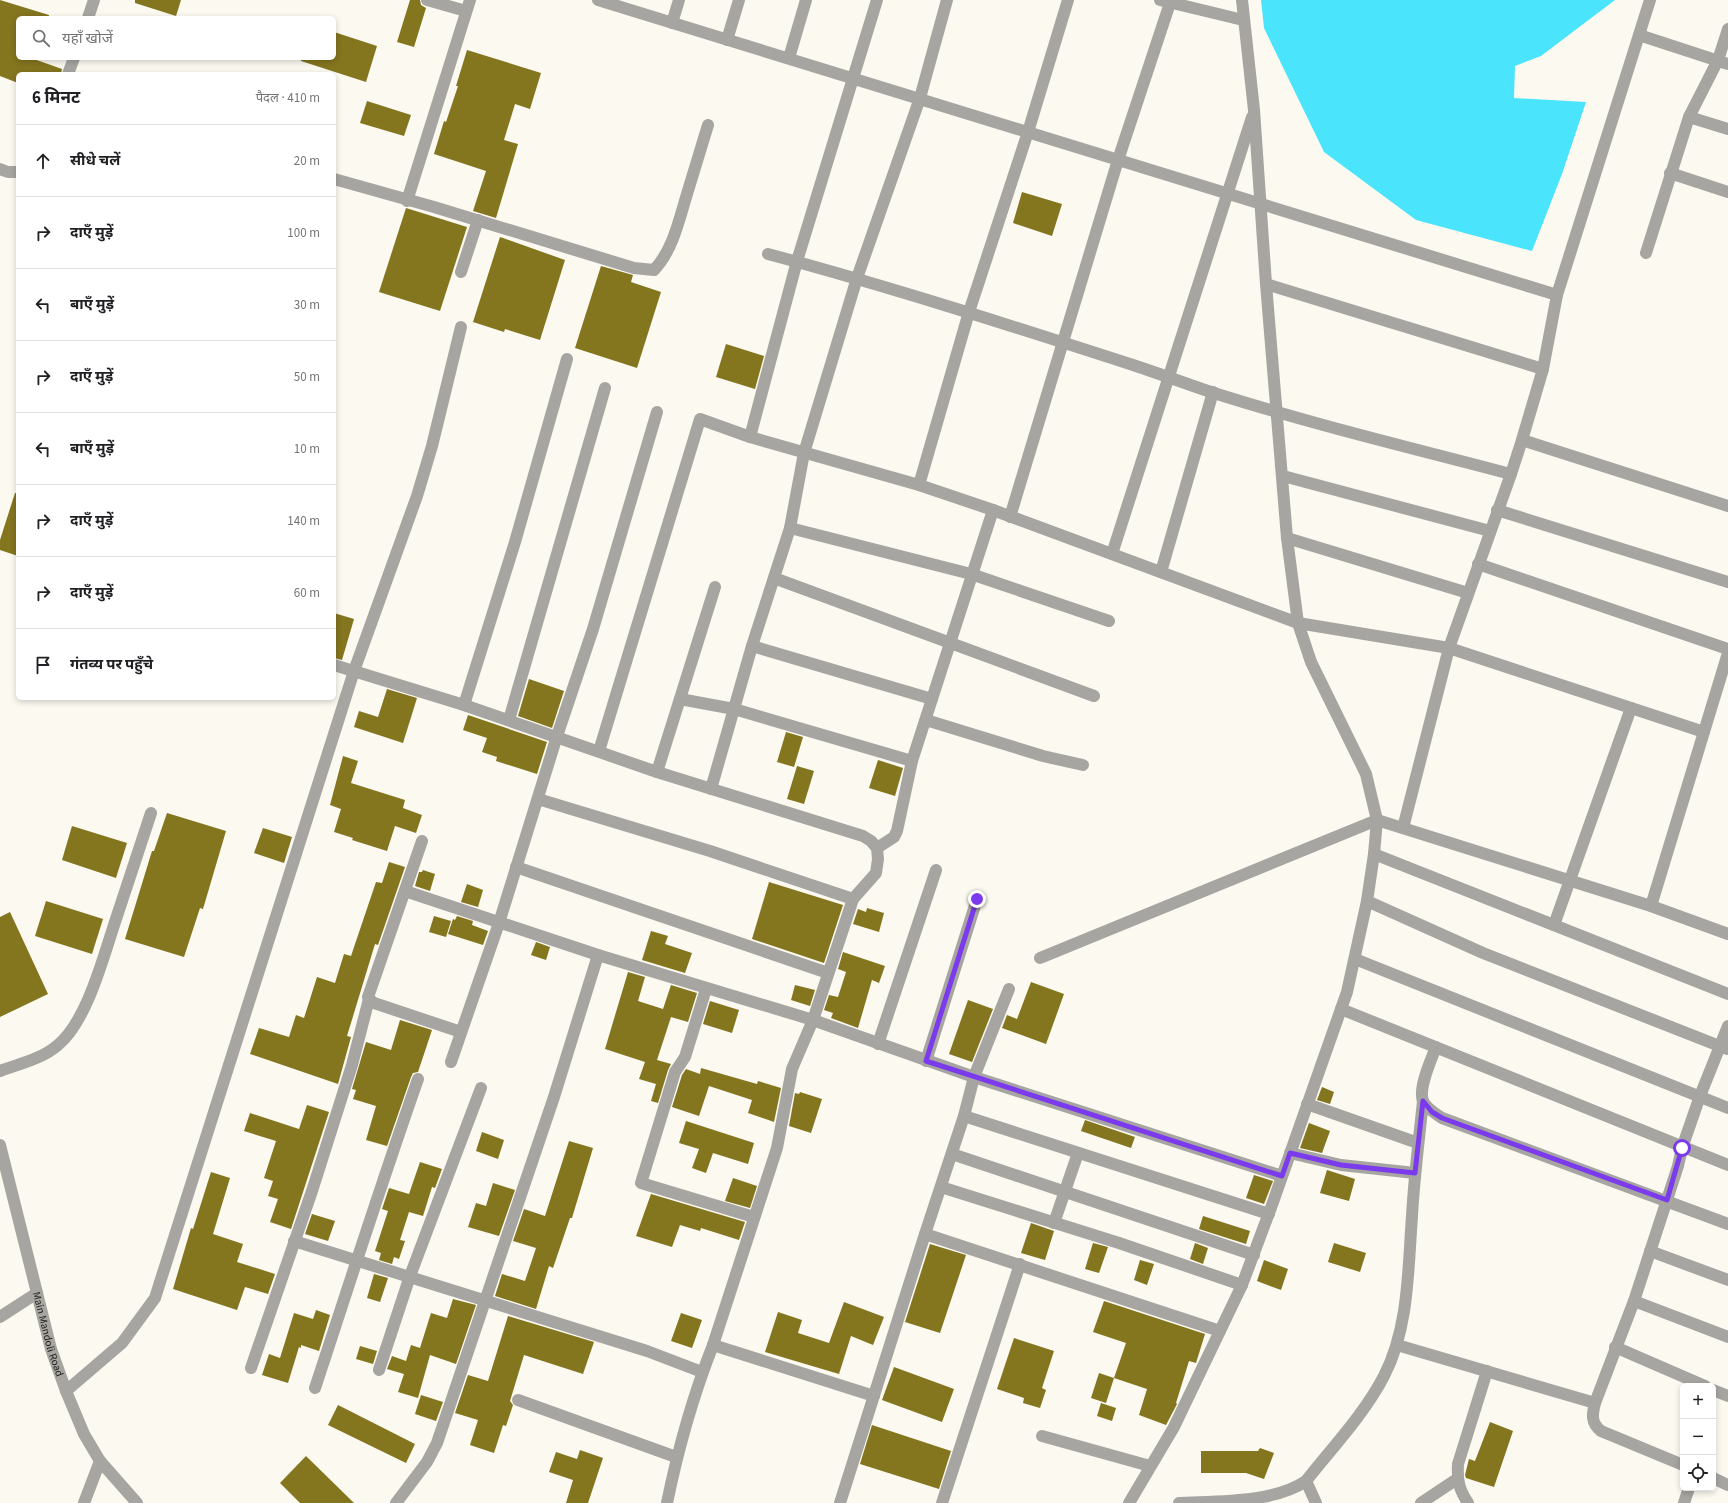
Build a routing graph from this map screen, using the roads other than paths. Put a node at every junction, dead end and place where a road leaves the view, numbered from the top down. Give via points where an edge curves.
1 (94, 0) edge
2 (427, 0) edge
3 (679, 0) edge
4 (739, 0) edge
5 (806, 0) edge
6 (877, 0) edge
7 (947, 0) edge
8 (1068, 0) edge
9 (1242, 0) edge
10 (1650, 0) edge
11 (604, 1) edge
12 (1165, 1) edge
13 (468, 5) edge
14 (89, 16) edge
15 (1243, 20) junction
16 (672, 23) junction
17 (1728, 29) edge
18 (1639, 35) junction
19 (728, 40) junction
20 (788, 58) junction
21 (73, 60) edge
22 (1723, 62) edge
23 (69, 72) edge
24 (852, 78) junction
25 (920, 98) junction
26 (1254, 110) junction
27 (1689, 117) junction
28 (708, 126) dead end
29 (1728, 128) edge
30 (1028, 132) junction
31 (1118, 160) junction
32 (0, 168) edge
33 (16, 172) edge
34 (1670, 173) junction
35 (336, 181) edge
36 (1728, 192) edge
37 (1228, 193) junction
38 (407, 200) junction
39 (1260, 203) junction
40 (478, 220) junction
41 (1646, 253) dead end
42 (768, 254) dead end
43 (797, 261) junction
44 (461, 272) dead end
45 (858, 278) junction
46 (1266, 284) junction
47 (1557, 295) junction
48 (969, 312) junction
49 (461, 327) dead end
50 (1064, 342) junction
51 (567, 359) dead end
52 (1543, 369) junction
53 (1169, 377) junction
54 (605, 388) dead end
55 (1213, 392) junction
56 (657, 412) dead end
57 (1276, 412) junction
58 (750, 437) junction
59 (1522, 440) junction
60 (804, 453) junction
61 (1511, 474) junction
62 (1283, 476) junction
63 (919, 485) junction
64 (1728, 506) edge
65 (993, 510) junction
66 (1497, 510) junction
67 (1010, 516) junction
68 (790, 528) junction
69 (1490, 532) junction
70 (1287, 538) junction
71 (1112, 554) junction
72 (1478, 564) junction
73 (1161, 572) junction
74 (971, 574) junction
75 (774, 578) junction
76 (1728, 582) edge
77 (715, 588) dead end
78 (1468, 593) junction
79 (1109, 621) dead end
80 (1298, 623) junction
81 (950, 643) junction
82 (752, 646) junction
83 (1449, 648) junction
84 (1728, 649) edge
85 (1728, 653) edge
86 (336, 666) edge
87 (354, 671) junction
88 (1094, 696) dead end
89 (680, 699) junction
90 (932, 699) junction
91 (464, 705) junction
92 (1631, 708) junction
93 (734, 709) junction
94 (509, 720) junction
95 (926, 720) junction
96 (1704, 732) junction
97 (557, 736) junction
98 (599, 752) junction
99 (912, 761) junction
100 (1083, 765) dead end
101 (657, 772) junction
102 (711, 789) junction
103 (538, 799) junction
104 (151, 813) dead end
105 (1377, 820) junction
106 (1402, 828) junction
107 (422, 841) dead end
108 (877, 848) junction
109 (1374, 854) junction
110 (516, 867) junction
111 (936, 870) dead end
112 (1571, 881) junction
113 (404, 891) junction
114 (853, 899) junction
115 (977, 899) dead end
116 (1367, 901) junction
117 (1651, 906) junction
118 (499, 923) junction
119 (1554, 925) junction
120 (1728, 934) edge
121 (598, 955) junction
122 (1040, 958) dead end
123 (1355, 959) junction
124 (828, 973) junction
125 (706, 989) junction
126 (1009, 989) dead end
127 (1728, 994) edge
128 (369, 999) junction
129 (1341, 1009) junction
130 (813, 1020) junction
131 (1728, 1026) edge
132 (461, 1032) junction
133 (878, 1044) junction
134 (1436, 1047) junction
135 (1724, 1048) edge
136 (926, 1061) junction
137 (451, 1062) dead end
138 (0, 1071) edge
139 (974, 1077) junction
140 (418, 1079) dead end
141 (482, 1088) dead end
142 (1700, 1096) junction
143 (1423, 1101) junction
144 (1307, 1104) junction
145 (1728, 1108) edge
146 (964, 1116) junction
147 (1418, 1143) junction
148 (0, 1145) edge
149 (1682, 1148) junction
150 (1078, 1153) junction
151 (1290, 1153) junction
152 (952, 1154) junction
153 (1728, 1166) edge
154 (1415, 1173) junction
155 (1282, 1176) junction
156 (941, 1187) junction
157 (1065, 1192) junction
158 (1667, 1200) junction
159 (1269, 1214) junction
160 (754, 1217) junction
161 (1054, 1223) junction
162 (1728, 1224) edge
163 (925, 1234) junction
164 (294, 1241) junction
165 (1650, 1251) junction
166 (1254, 1255) junction
167 (358, 1260) junction
168 (1020, 1264) junction
169 (410, 1276) junction
170 (1728, 1280) edge
171 (1242, 1285) junction
172 (37, 1293) junction
173 (484, 1299) junction
174 (1634, 1301) junction
175 (0, 1318) edge
176 (1220, 1331) junction
177 (1728, 1337) edge
178 (713, 1345) junction
179 (1397, 1345) junction
180 (1615, 1347) junction
181 (251, 1368) dead end
182 (379, 1370) dead end
183 (1487, 1371) junction
184 (702, 1372) junction
185 (1697, 1383) edge
186 (315, 1388) dead end
187 (66, 1391) junction
188 (1716, 1391) edge
189 (874, 1396) junction
190 (1728, 1396) edge
191 (518, 1400) dead end
192 (1595, 1403) junction
193 (1042, 1436) dead end
194 (676, 1457) junction
195 (100, 1461) junction
196 (1680, 1464) edge
197 (1150, 1466) junction
198 (1457, 1479) junction
199 (1716, 1479) edge
200 (1306, 1481) junction
201 (1728, 1485) edge
202 (1688, 1491) edge
203 (84, 1503) edge
204 (137, 1503) edge
205 (396, 1503) edge
206 (667, 1503) edge
207 (840, 1503) edge
208 (942, 1503) edge
209 (1129, 1503) edge
210 (1179, 1503) edge
211 (1316, 1503) edge
212 (1421, 1503) edge
213 (1468, 1503) edge
214 (1684, 1503) edge

1 - 14 street
2 - 13 street
3 - 16 street
4 - 19 street
5 - 20 street
6 - 24 street
7 - 25 street
8 - 30 street
9 - 15 street
10 - 18 street
11 - 16 street
12 - 15 street
12 - 31 street
13 - 38 street
15 - 26 street
16 - 19 street
17 - 22 street
18 - 22 street
18 - 47 street
19 - 20 street
20 - 24 street
21 - 23 street
22 - 27 street
24 - 25 street
24 - 43 street
25 - 30 street
25 - 45 street
26 - 37 street
26 - 39 street
27 - 29 street
27 - 34 street
28 - 40 street via 677,227 667,251 654,270 634,268
30 - 31 street
30 - 48 street
31 - 37 street
31 - 50 street
32 - 33 street
34 - 36 street
34 - 41 street
35 - 38 street
37 - 39 street
37 - 53 street
38 - 40 street
39 - 46 street
39 - 47 street
40 - 44 street
42 - 43 street
43 - 45 street
43 - 58 street
45 - 48 street
45 - 60 street
46 - 52 street
46 - 57 street
47 - 52 street
48 - 50 street
48 - 63 street
49 - 87 street via 417,496
50 - 53 street
50 - 67 street
51 - 91 street via 515,542
52 - 59 street
53 - 55 street
53 - 71 street
54 - 94 street
55 - 57 street
55 - 73 street
56 - 97 street via 593,629
57 - 61 street
57 - 62 street
58 - 60 street
58 - 98 street via 700,419
59 - 61 street
59 - 64 street
60 - 63 street
60 - 68 street
61 - 66 street
62 - 69 street
62 - 70 street
63 - 65 street
65 - 67 street
65 - 74 street
66 - 69 street
66 - 76 street
67 - 71 street
68 - 74 street
68 - 75 street
69 - 72 street
70 - 78 street
70 - 80 street
71 - 73 street
72 - 78 street
72 - 84 street
73 - 80 street
74 - 79 street
74 - 81 street
75 - 81 street
75 - 82 street
77 - 89 street
78 - 83 street
80 - 83 street
80 - 105 street via 1311,662 1366,774
81 - 88 street
81 - 90 street
82 - 90 street
82 - 93 street
83 - 92 street
83 - 106 street
85 - 96 street
86 - 87 street
87 - 91 street
87 - 187 street via 155,1298 122,1343
89 - 93 street
89 - 101 street
90 - 95 street
91 - 94 street
92 - 96 street
92 - 112 street
93 - 99 street
93 - 102 street
94 - 97 street
95 - 99 street
95 - 100 street via 1043,756
96 - 117 street
97 - 98 street
97 - 103 street
98 - 101 street
99 - 108 street via 897,831 894,837
101 - 102 street
102 - 108 street via 863,836
103 - 110 street
103 - 114 street via 710,851
104 - 138 street via 97,976 83,1010 58,1045 42,1056
105 - 106 street
105 - 109 street
105 - 122 street
106 - 112 street
107 - 113 street
108 - 114 street via 876,873
109 - 116 street
109 - 119 street
110 - 118 street
110 - 124 street
111 - 133 street
112 - 117 street
112 - 119 street
113 - 118 street
113 - 128 street via 369,992
114 - 124 street
115 - 136 street
116 - 123 street
116 - 135 street via 1484,953
117 - 120 street
118 - 121 street
118 - 132 street
119 - 127 street
121 - 125 street
121 - 173 street via 554,1097
123 - 129 street
123 - 142 street
124 - 130 street
125 - 130 street
125 - 160 street via 685,1057 675,1072 641,1183
126 - 139 street
128 - 132 street via 374,1003
128 - 164 street via 352,1065
129 - 134 street
129 - 144 street
130 - 133 street
130 - 160 street via 792,1070 777,1148
131 - 135 street
132 - 137 street
133 - 136 street
134 - 143 street via 1426,1070
134 - 149 street
135 - 142 street
136 - 139 street
139 - 146 street
139 - 155 street
140 - 167 street via 387,1165
141 - 169 street
142 - 145 street
142 - 149 street
143 - 147 street
143 - 158 street via 1432,1112 1442,1118
144 - 147 street
144 - 151 street
146 - 150 street
146 - 152 street
147 - 154 street
148 - 172 street, Main Mandoli Road
149 - 153 street
149 - 158 street
150 - 157 street
150 - 159 street
151 - 154 street via 1341,1165
151 - 155 street
152 - 156 street
152 - 157 street
154 - 179 street via 1404,1311
155 - 159 street
156 - 161 street
156 - 163 street
157 - 161 street
157 - 166 street
158 - 162 street
158 - 165 street
159 - 166 street
160 - 178 street
161 - 171 street
163 - 168 street
163 - 189 street
164 - 167 street
164 - 181 street
165 - 170 street
165 - 174 street
166 - 171 street
167 - 169 street
167 - 186 street
168 - 176 street
168 - 208 street
169 - 173 street
169 - 182 street
171 - 176 street
172 - 175 street
172 - 187 street, Main Mandoli Road via 51,1349
173 - 184 street via 647,1351
173 - 205 street via 437,1443 428,1462
174 - 177 street
174 - 180 street
176 - 197 street via 1174,1427
178 - 184 street
178 - 189 street
179 - 183 street
179 - 200 street via 1384,1376 1369,1401
180 - 185 street
180 - 192 street
183 - 192 street
183 - 198 street via 1462,1449
184 - 194 street
187 - 195 street, Main Mandoli Road via 84,1434
188 - 190 street
189 - 207 street
191 - 194 street
192 - 196 street via 1593,1422 1601,1431
193 - 197 street
194 - 206 street
195 - 203 street
195 - 204 street, Main Mandoli Road
197 - 209 street
198 - 212 street
198 - 213 street via 1461,1493
199 - 201 street
200 - 210 street via 1295,1489 1256,1499
200 - 211 street
202 - 214 street

